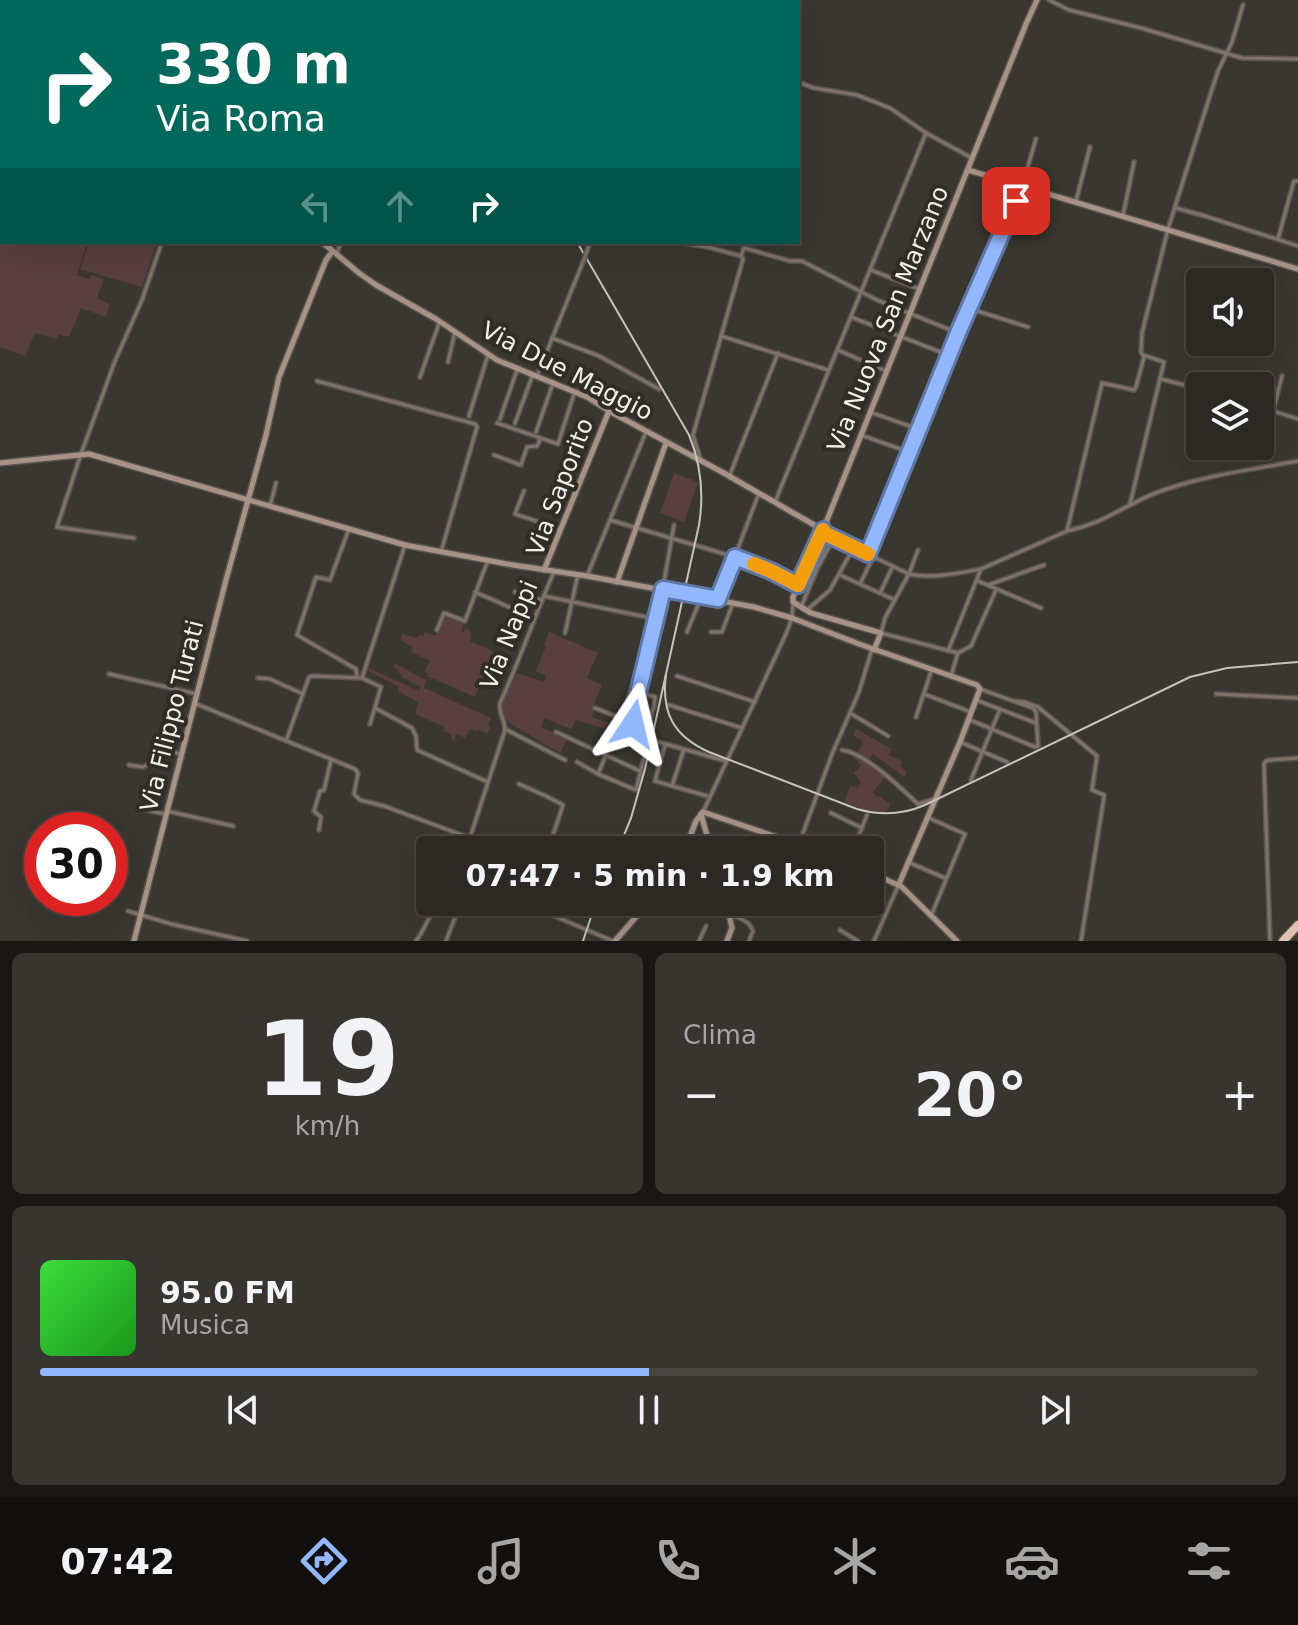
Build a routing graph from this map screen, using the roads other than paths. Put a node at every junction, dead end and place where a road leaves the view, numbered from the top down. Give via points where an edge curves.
1 (1037, 0) edge
2 (1049, 0) edge
3 (1243, 5) dead end
4 (1226, 54) junction
5 (1298, 59) edge
6 (800, 83) edge
7 (926, 133) junction
8 (1036, 139) dead end
9 (1090, 147) dead end
10 (972, 158) junction
11 (1134, 162) dead end
12 (968, 170) junction
13 (1298, 181) edge
14 (1022, 186) junction
15 (1076, 201) junction
16 (1174, 208) junction
17 (1123, 215) junction
18 (1168, 229) junction
19 (1278, 239) junction
20 (161, 244) edge
21 (324, 244) edge
22 (340, 244) edge
23 (589, 244) edge
24 (690, 244) edge
25 (705, 244) edge
26 (1298, 246) edge
27 (707, 247) junction
28 (334, 253) junction
29 (741, 256) junction
30 (1298, 269) edge
31 (871, 270) junction
32 (919, 289) junction
33 (861, 293) junction
34 (969, 309) junction
35 (910, 313) junction
36 (851, 317) junction
37 (440, 321) junction
38 (1028, 327) dead end
39 (455, 332) junction
40 (958, 333) junction
41 (721, 336) junction
42 (900, 337) junction
43 (552, 338) junction
44 (838, 350) junction
45 (778, 353) junction
46 (488, 354) junction
47 (1143, 355) junction
48 (950, 356) junction
49 (448, 362) dead end
50 (518, 368) junction
51 (830, 371) junction
52 (886, 371) junction
53 (535, 375) junction
54 (1282, 376) dead end
55 (420, 377) dead end
56 (1160, 378) junction
57 (317, 381) dead end
58 (553, 383) junction
59 (1186, 385) edge
60 (659, 389) dead end
61 (575, 392) junction
62 (1274, 407) edge
63 (609, 411) junction
64 (1274, 411) edge
65 (870, 412) junction
66 (469, 416) dead end
67 (1298, 419) edge
68 (515, 423) dead end
69 (918, 429) junction
70 (536, 432) dead end
71 (646, 432) junction
72 (861, 435) junction
73 (541, 438) junction
74 (666, 443) junction
75 (909, 452) junction
76 (81, 454) junction
77 (494, 455) dead end
78 (701, 461) junction
79 (1298, 461) edge
80 (0, 463) edge
81 (729, 477) junction
82 (276, 483) dead end
83 (524, 491) dead end
84 (759, 493) junction
85 (247, 500) junction
86 (775, 502) junction
87 (270, 506) junction
88 (1129, 506) junction
89 (610, 520) junction
90 (674, 525) dead end
91 (636, 528) junction
92 (349, 529) junction
93 (560, 529) junction
94 (823, 530) junction
95 (1067, 531) junction
96 (672, 537) junction
97 (134, 538) dead end
98 (834, 538) junction
99 (405, 545) junction
100 (854, 547) junction
101 (918, 550) dead end
102 (441, 552) junction
103 (870, 556) junction
104 (735, 557) junction
105 (488, 560) junction
106 (1044, 565) dead end
107 (893, 566) junction
108 (981, 569) junction
109 (544, 570) junction
110 (554, 572) junction
111 (578, 574) junction
112 (839, 574) junction
113 (909, 574) junction
114 (587, 576) junction
115 (977, 581) junction
116 (617, 582) junction
117 (860, 584) junction
118 (798, 585) junction
119 (987, 585) junction
120 (663, 589) junction
121 (996, 590) junction
122 (475, 592) junction
123 (515, 592) dead end
124 (880, 593) junction
125 (701, 597) junction
126 (543, 598) junction
127 (718, 599) junction
128 (895, 600) junction
129 (571, 602) junction
130 (793, 602) junction
131 (733, 603) junction
132 (1041, 608) dead end
133 (804, 609) junction
134 (535, 618) junction
135 (792, 618) junction
136 (656, 619) junction
137 (437, 630) dead end
138 (687, 632) dead end
139 (711, 632) dead end
140 (565, 633) dead end
141 (881, 633) junction
142 (873, 649) junction
143 (948, 651) junction
144 (958, 653) junction
145 (932, 669) junction
146 (644, 670) junction
147 (109, 674) dead end
148 (677, 676) dead end
149 (951, 676) junction
150 (258, 678) dead end
151 (359, 678) junction
152 (980, 689) junction
153 (638, 692) junction
154 (197, 694) junction
155 (303, 694) junction
156 (924, 694) junction
157 (1216, 694) dead end
158 (1298, 698) edge
159 (976, 700) junction
160 (1014, 701) junction
161 (755, 702) junction
162 (194, 703) junction
163 (669, 705) dead end
164 (375, 708) junction
165 (595, 708) dead end
166 (1000, 709) junction
167 (971, 712) junction
168 (850, 713) junction
169 (916, 717) dead end
170 (620, 718) junction
171 (968, 720) junction
172 (1037, 723) junction
173 (370, 724) dead end
174 (742, 728) junction
175 (505, 729) junction
176 (992, 729) junction
177 (556, 732) dead end
178 (888, 736) dead end
179 (646, 738) junction
180 (286, 742) junction
181 (960, 742) junction
182 (665, 745) junction
183 (684, 749) junction
184 (842, 750) dead end
185 (983, 752) junction
186 (181, 754) junction
187 (606, 755) junction
188 (1298, 758) edge
189 (331, 760) junction
190 (565, 760) dead end
191 (726, 761) junction
192 (577, 762) dead end
193 (1007, 762) dead end
194 (129, 765) dead end
195 (641, 771) junction
196 (598, 774) junction
197 (971, 780) dead end
198 (488, 782) junction
199 (519, 784) dead end
200 (672, 786) junction
201 (709, 796) junction
202 (935, 798) junction
203 (142, 809) dead end
204 (166, 813) junction
205 (831, 813) dead end
206 (702, 815) junction
207 (867, 815) dead end
208 (927, 817) junction
209 (233, 826) dead end
210 (862, 828) junction
211 (319, 830) dead end
212 (465, 836) edge
213 (471, 836) edge
214 (553, 836) edge
215 (690, 836) edge
216 (707, 836) edge
217 (772, 836) edge
218 (802, 836) edge
219 (859, 836) edge
220 (908, 862) junction
221 (884, 878) edge
222 (945, 878) dead end
223 (899, 884) junction
224 (128, 911) dead end
225 (141, 914) junction
226 (430, 916) edge
227 (456, 916) edge
228 (553, 916) edge
229 (636, 916) edge
230 (729, 916) edge
231 (735, 916) edge
232 (931, 916) junction
233 (1298, 925) edge
234 (706, 926) dead end
235 (840, 930) dead end
236 (134, 941) edge
237 (247, 941) edge
238 (416, 941) edge
239 (446, 941) edge
240 (614, 941) edge
241 (699, 941) edge
242 (727, 941) edge
243 (749, 941) edge
244 (858, 941) edge
245 (874, 941) edge
246 (957, 941) edge
247 (1081, 941) edge
248 (1270, 941) edge
249 (1283, 941) edge

1 - 10 main road, Via Nuova San Marzano
2 - 4 street
3 - 4 street
4 - 5 street
4 - 16 street
6 - 7 street via 875,102
7 - 10 street
7 - 31 street
8 - 14 street
9 - 15 street
10 - 12 main road, Via Nuova San Marzano
11 - 17 street
12 - 14 main road
12 - 32 main road, Via Nuova San Marzano
13 - 19 street
14 - 15 main road
14 - 34 street
15 - 17 main road
16 - 18 street
16 - 19 street
17 - 18 main road
18 - 30 main road
18 - 47 street via 1142,333
19 - 26 street
20 - 76 street
21 - 28 main road, Via Due Maggio
22 - 28 street
23 - 43 street, bridge
24 - 27 street
25 - 27 street
27 - 29 street
28 - 37 main road, Via Due Maggio via 376,285
28 - 85 main road, Via Filippo Turati via 284,361
29 - 33 street via 744,248 802,261
29 - 41 street
31 - 32 street
31 - 33 street
32 - 35 main road, Via Nuova San Marzano
33 - 35 street
33 - 36 street
34 - 38 street
34 - 40 street
35 - 40 street
35 - 42 main road, Via Nuova San Marzano
36 - 42 street
36 - 44 street
37 - 39 main road, Via Due Maggio
37 - 55 street
39 - 46 main road, Via Due Maggio
39 - 49 street
40 - 48 street
41 - 45 street
41 - 78 street via 693,435
42 - 48 street
42 - 52 main road, Via Nuova San Marzano
43 - 53 street
43 - 60 street
44 - 51 street
44 - 52 street
45 - 51 street
45 - 81 street
46 - 50 main road, Via Due Maggio
46 - 66 street
47 - 56 street via 1164,362
47 - 95 street via 1134,390 1102,383
48 - 69 street
50 - 53 main road, Via Due Maggio
50 - 73 street via 498,421
51 - 86 street
52 - 65 main road, Via Nuova San Marzano
53 - 58 main road, Via Due Maggio
53 - 68 street
54 - 62 street
56 - 59 street
56 - 88 street
57 - 102 street via 475,424
58 - 61 main road, Via Due Maggio
58 - 70 street
61 - 63 main road, Via Due Maggio
61 - 73 street via 558,444
63 - 71 main road, Via Due Maggio
63 - 93 main road, Via Saporito
64 - 67 street
65 - 69 street
65 - 72 main road, Via Nuova San Marzano
69 - 75 street
71 - 74 main road, Via Due Maggio
71 - 89 street
72 - 75 street
72 - 94 main road, Via Nuova San Marzano
73 - 77 street via 537,446 527,447 521,465
74 - 78 main road, Via Due Maggio
74 - 91 main road
75 - 103 street
76 - 80 main road
76 - 85 main road
76 - 97 street via 57,527
78 - 81 main road, Via Due Maggio
79 - 88 street via 1200,479
81 - 84 main road, Via Due Maggio
82 - 87 street
83 - 93 street via 515,514
84 - 86 main road, Via Due Maggio
84 - 104 street
85 - 87 main road
85 - 154 main road, Via Filippo Turati
86 - 94 main road, Via Due Maggio
87 - 92 main road
88 - 95 street
89 - 91 street
89 - 114 street
90 - 96 street
91 - 96 street
91 - 116 main road
92 - 99 main road
92 - 151 street via 330,580 316,577 297,635 356,669
93 - 109 main road, Via Saporito
94 - 98 street
94 - 118 main road, Via Nuova San Marzano
95 - 108 street
96 - 104 street
96 - 120 street
98 - 100 street
98 - 133 street
99 - 102 main road
99 - 151 street
100 - 103 street
100 - 112 street
101 - 113 street
102 - 105 main road
103 - 107 street
103 - 117 street
104 - 118 street
104 - 127 street
105 - 109 main road
105 - 122 street
106 - 119 street
107 - 113 street
107 - 124 street
108 - 113 street
108 - 115 street
109 - 110 main road, Via Saporito
110 - 111 main road, Via Saporito
110 - 126 street, Via Nappi
111 - 114 main road, Via Saporito
111 - 129 street
112 - 117 street
112 - 133 street via 830,590
113 - 128 street
114 - 116 main road, Via Saporito
115 - 119 street
115 - 143 street
116 - 120 main road, Via Saporito
117 - 124 street
118 - 130 main road, Via Nuova San Marzano
119 - 121 street
120 - 125 main road, Via Saporito
120 - 136 street
121 - 132 street
121 - 144 street via 971,646
122 - 134 street
122 - 137 street via 465,621 444,613
123 - 126 street
124 - 128 street
125 - 127 main road, Via Saporito
125 - 138 street
126 - 129 street
126 - 134 street, Via Nappi
127 - 131 main road, Via Saporito
128 - 141 street
129 - 136 street
129 - 140 street
130 - 133 main road
130 - 135 street
131 - 135 main road, Via Saporito
131 - 139 street via 722,632
133 - 141 main road
134 - 175 street, Via Nappi via 500,703
135 - 142 main road, Via Saporito
135 - 161 street
136 - 146 street
141 - 142 main road
141 - 143 street
142 - 145 main road, Via Saporito
142 - 168 street
143 - 144 street
144 - 149 street
145 - 149 main road, Via Saporito
145 - 156 street
146 - 153 street
146 - 170 street
147 - 154 street
148 - 161 street
149 - 152 main road, Via Saporito
150 - 155 street
151 - 155 street via 311,676
151 - 164 street via 381,687
152 - 159 main road
152 - 160 street
153 - 179 street via 632,719
153 - 179 street via 655,697
154 - 162 main road, Via Filippo Turati
155 - 180 street
156 - 167 street
156 - 169 street
157 - 158 street
159 - 166 street
159 - 167 main road
160 - 172 street via 1033,708
160 - 247 street via 1038,707 1097,756 1092,790 1104,797
161 - 174 street
162 - 180 street
162 - 186 main road, Via Filippo Turati
163 - 174 street
164 - 173 street
164 - 198 street via 412,728 417,750
165 - 170 street
166 - 172 street
166 - 176 street
167 - 171 main road
168 - 178 street
168 - 218 street
170 - 179 street via 623,730
171 - 176 street
171 - 181 main road
172 - 176 street via 1035,747
174 - 191 street
175 - 190 street
175 - 198 street, Via Nappi
176 - 185 street
177 - 187 street
179 - 182 street
179 - 195 street
180 - 189 street
181 - 185 street
181 - 202 main road
182 - 183 street
182 - 200 street via 655,781
183 - 191 street
183 - 200 street
184 - 202 street via 855,753 918,804
185 - 193 street
185 - 197 street
186 - 194 street via 163,749 143,767
186 - 204 main road, Via Filippo Turati
187 - 195 street
187 - 196 street
188 - 248 street via 1264,764
189 - 211 street via 314,811 321,817
189 - 212 street via 358,772 357,799
191 - 201 street
192 - 196 street
195 - 196 street via 636,790
198 - 213 street, Via Nappi
199 - 214 street via 563,805
200 - 201 street
201 - 206 street
202 - 208 main road
203 - 204 street
204 - 209 street
204 - 225 main road, Via Filippo Turati
205 - 210 street
206 - 215 main road
206 - 216 main road
206 - 217 main road
207 - 210 street
208 - 220 main road
208 - 232 street via 965,834
210 - 219 street
220 - 222 street
220 - 223 main road
221 - 223 main road
223 - 232 main road
223 - 245 street
224 - 225 street
225 - 236 main road, Via Filippo Turati
225 - 237 street
226 - 238 street
227 - 239 street
228 - 240 street
229 - 240 main road
230 - 242 main road
231 - 243 street via 751,926
232 - 246 main road
233 - 249 highway
234 - 241 street
235 - 244 street

